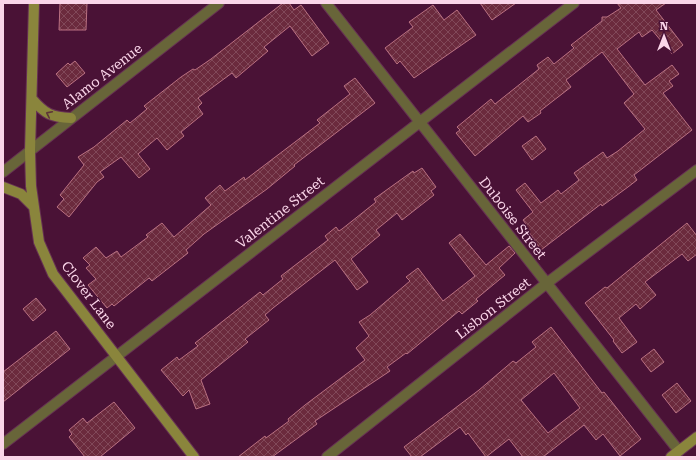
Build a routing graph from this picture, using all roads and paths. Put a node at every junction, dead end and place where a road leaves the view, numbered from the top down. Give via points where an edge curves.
1 (34, 3) edge
2 (219, 3) edge
3 (326, 3) edge
4 (574, 3) edge
5 (32, 99) junction
6 (71, 118) junction
7 (420, 122) junction
8 (30, 151) junction
9 (697, 170) edge
10 (3, 172) edge
11 (3, 187) edge
12 (33, 206) junction
13 (547, 284) junction
14 (116, 356) junction
15 (697, 437) edge
16 (3, 444) edge
17 (675, 454) edge
18 (194, 457) edge
19 (327, 457) edge

1 - 5 street, Clover Lane
2 - 6 street, Alamo Avenue
3 - 7 street, Duboise Street
4 - 7 street, Valentine Street
6 -> 5 street via 54,117 42,111
5 - 8 street, Clover Lane
6 - 8 street, Alamo Avenue
7 - 13 street, Duboise Street
7 - 14 street, Valentine Street
8 - 10 street, Alamo Avenue
8 - 12 street, Clover Lane
9 - 13 street, Lisbon Street
11 - 12 street via 21,194
12 - 14 street, Clover Lane via 39,242 53,274
13 - 17 street, Duboise Street
13 - 19 street, Lisbon Street
14 - 16 street, Valentine Street
14 - 18 street, Clover Lane
15 - 17 street

